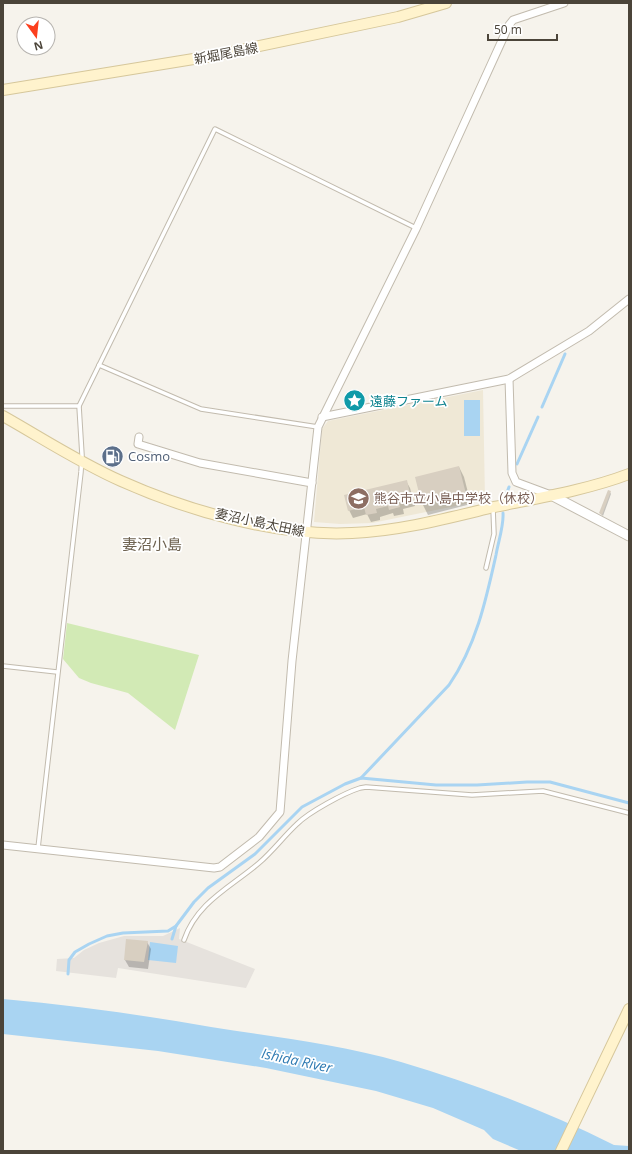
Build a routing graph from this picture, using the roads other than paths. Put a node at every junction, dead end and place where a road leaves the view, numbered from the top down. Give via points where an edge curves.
1 (446, 3) edge
2 (564, 3) edge
3 (3, 90) edge
4 (416, 229) junction
5 (629, 299) edge
6 (99, 365) junction
7 (509, 379) junction
8 (3, 406) edge
9 (79, 406) junction
10 (3, 416) edge
11 (322, 417) junction
12 (318, 427) junction
13 (139, 436) dead end
14 (82, 462) junction
15 (629, 474) edge
16 (312, 483) junction
17 (551, 495) junction
18 (493, 508) junction
19 (307, 533) junction
20 (629, 536) edge
21 (486, 568) dead end
22 (3, 666) edge
23 (57, 672) junction
24 (629, 813) edge
25 (3, 845) edge
26 (38, 848) junction
27 (184, 940) dead end
28 (629, 1009) edge
29 (561, 1151) edge

1 - 3 main road, 新堀尾島線 via 398,17 212,56
2 - 4 street via 513,20
4 - 6 lane via 215,129
4 - 11 street
5 - 7 street via 590,331
6 - 9 lane
6 - 12 lane via 201,409
7 - 11 street
7 - 17 street via 512,473 516,482
8 - 9 lane
9 - 14 lane
10 - 14 main road, 妻沼小島太田線
11 - 12 street
12 - 16 street
13 - 16 street via 138,444 200,463
14 - 19 main road, 妻沼小島太田線 via 139,488 191,506 284,530
14 - 23 lane
15 - 17 main road, 妻沼小島太田線
16 - 19 street
17 - 18 main road, 妻沼小島太田線
17 - 20 street
18 - 19 main road, 妻沼小島太田線 via 375,532
18 - 21 lane via 494,534
19 - 26 street via 292,661 280,812 259,837 220,867 214,868
22 - 23 lane
23 - 26 lane
24 - 27 lane via 543,791 472,795 360,788 298,823 267,856 205,905 195,917
25 - 26 street
28 - 29 main road

